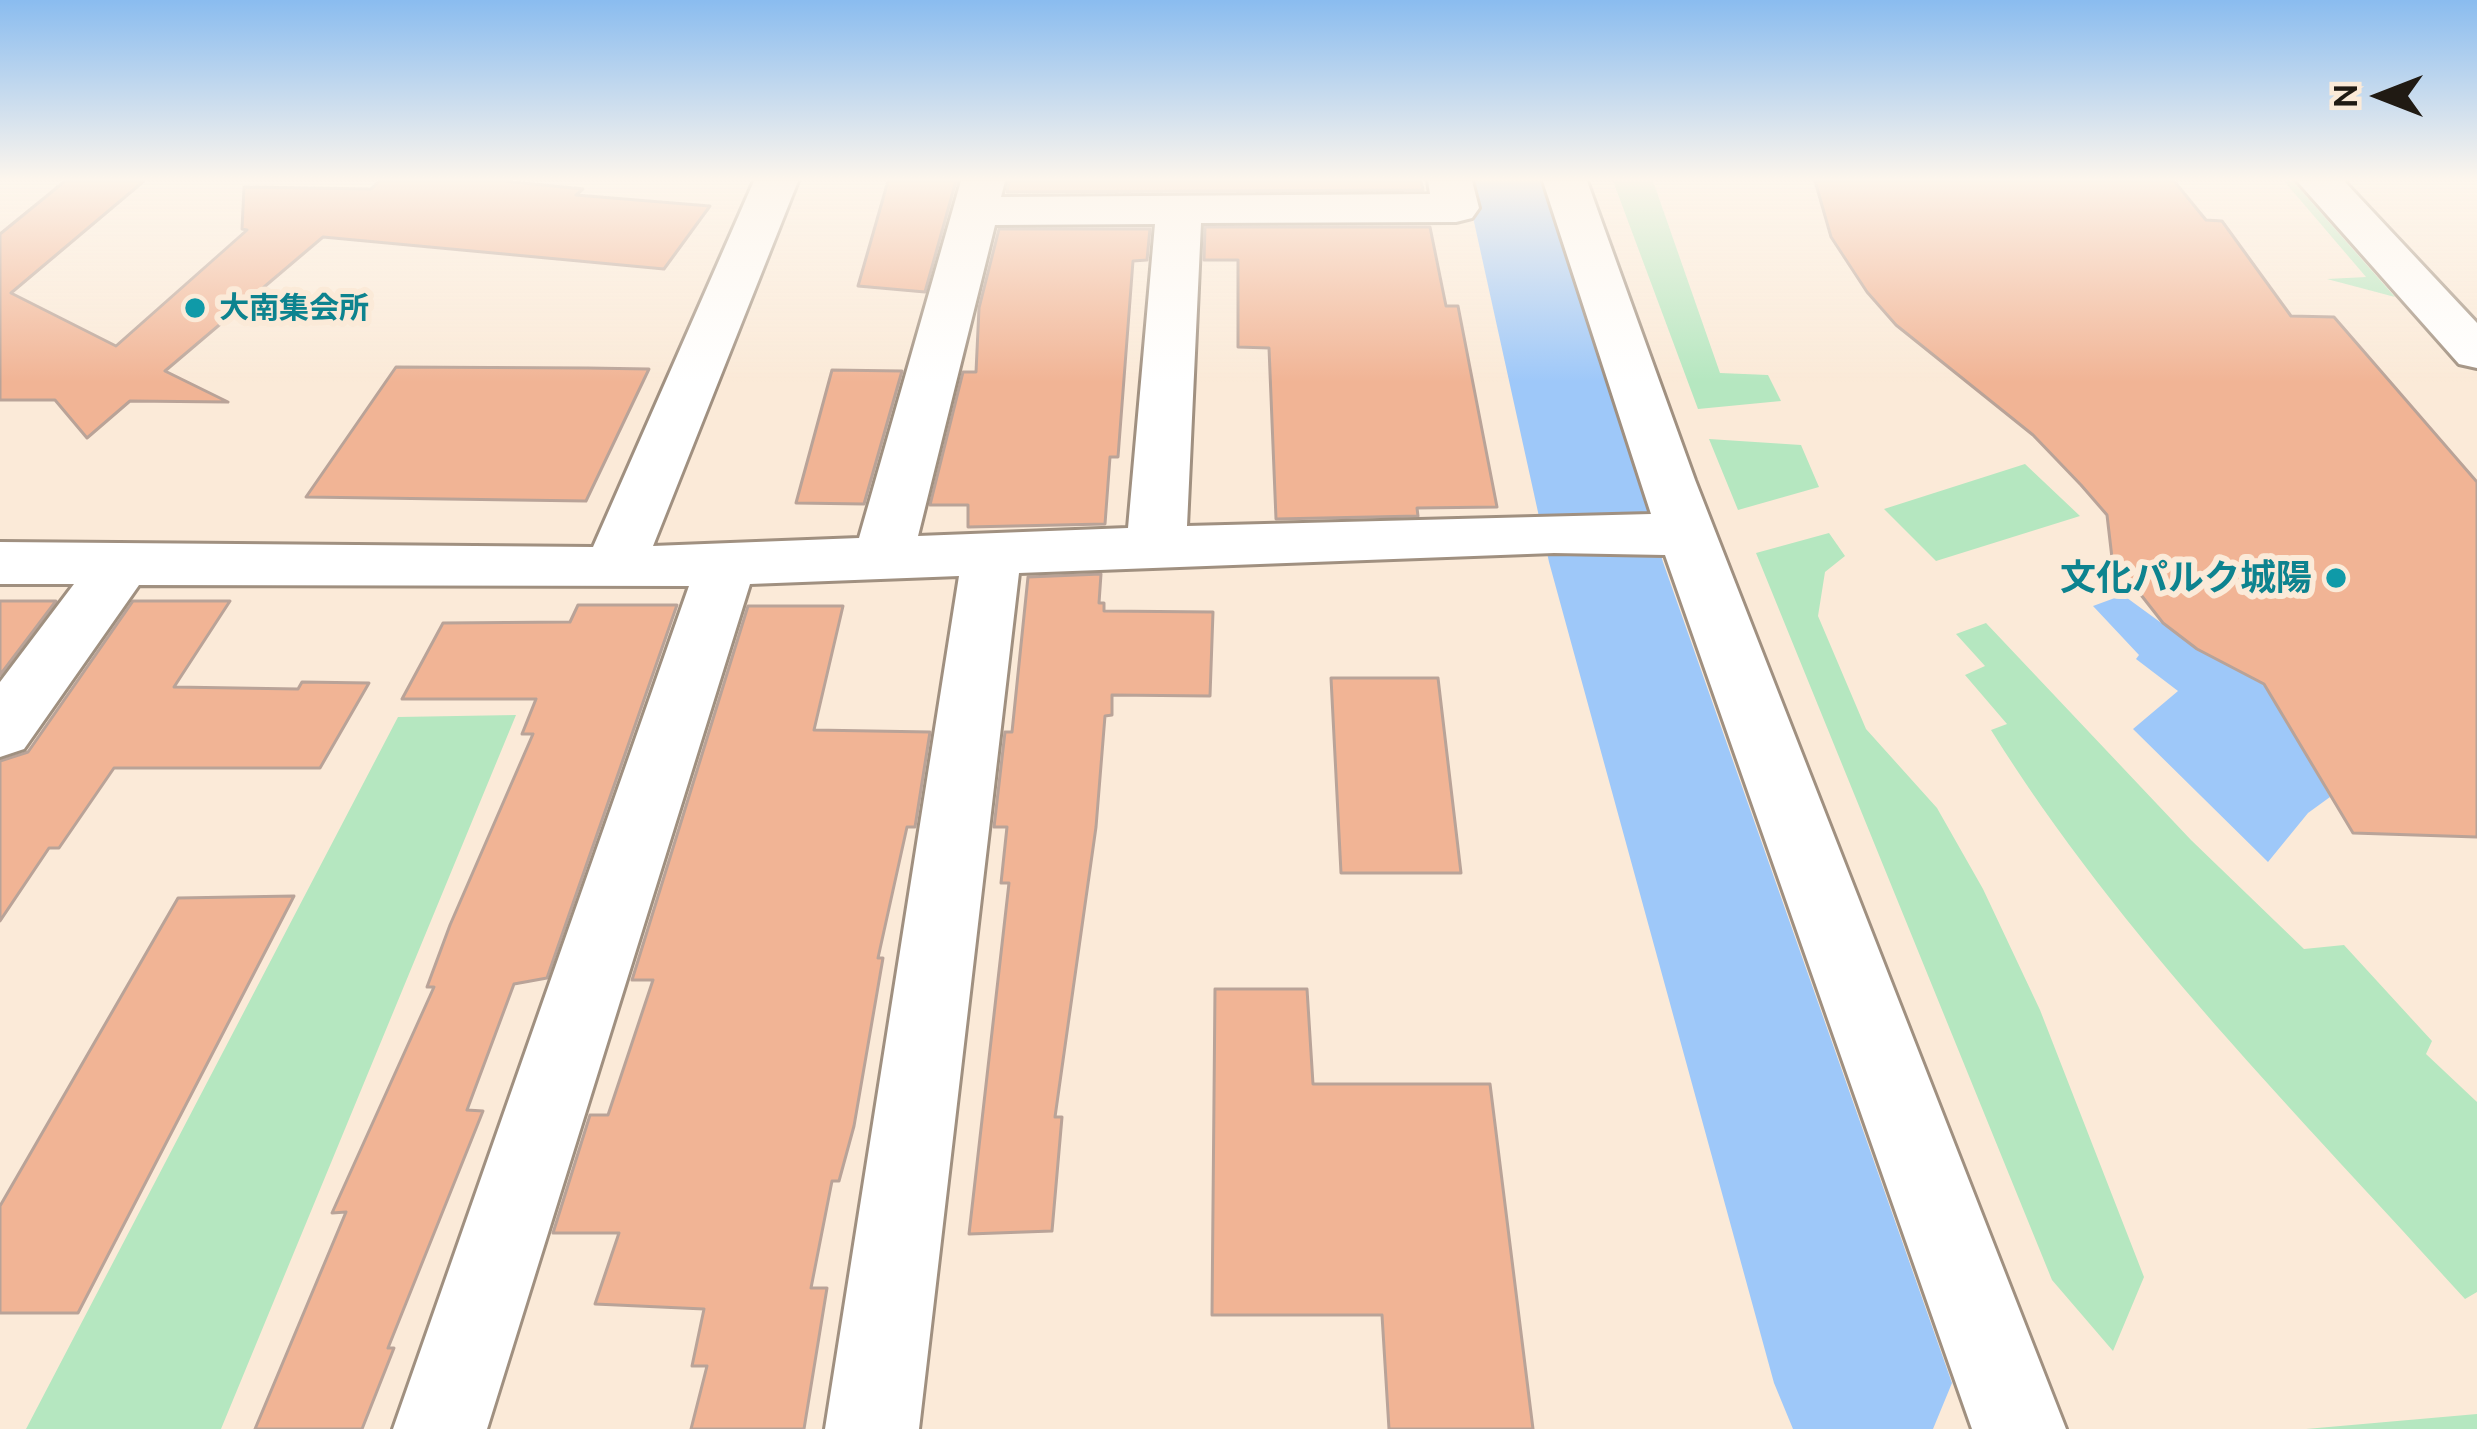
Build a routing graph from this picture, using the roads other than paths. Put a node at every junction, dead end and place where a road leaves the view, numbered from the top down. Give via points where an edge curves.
1 (748, 248) edge
2 (965, 248) edge
3 (1176, 248) edge
4 (1588, 248) edge
5 (2380, 248) edge
6 (2477, 353) edge
7 (1688, 535) junction
8 (1156, 550) junction
9 (992, 554) junction
10 (883, 557) junction
11 (0, 563) edge
12 (122, 565) junction
13 (726, 565) junction
14 (614, 568) junction
15 (0, 731) edge
16 (440, 1429) edge
17 (872, 1429) edge
18 (2019, 1429) edge

1 - 14 street
2 - 10 street
3 - 8 street
4 - 7 street
5 - 6 street
7 - 8 street
7 - 18 street
8 - 9 street
9 - 10 street
9 - 17 street
10 - 13 street
11 - 12 street
12 - 14 street
12 - 15 street
13 - 14 street
13 - 16 street

